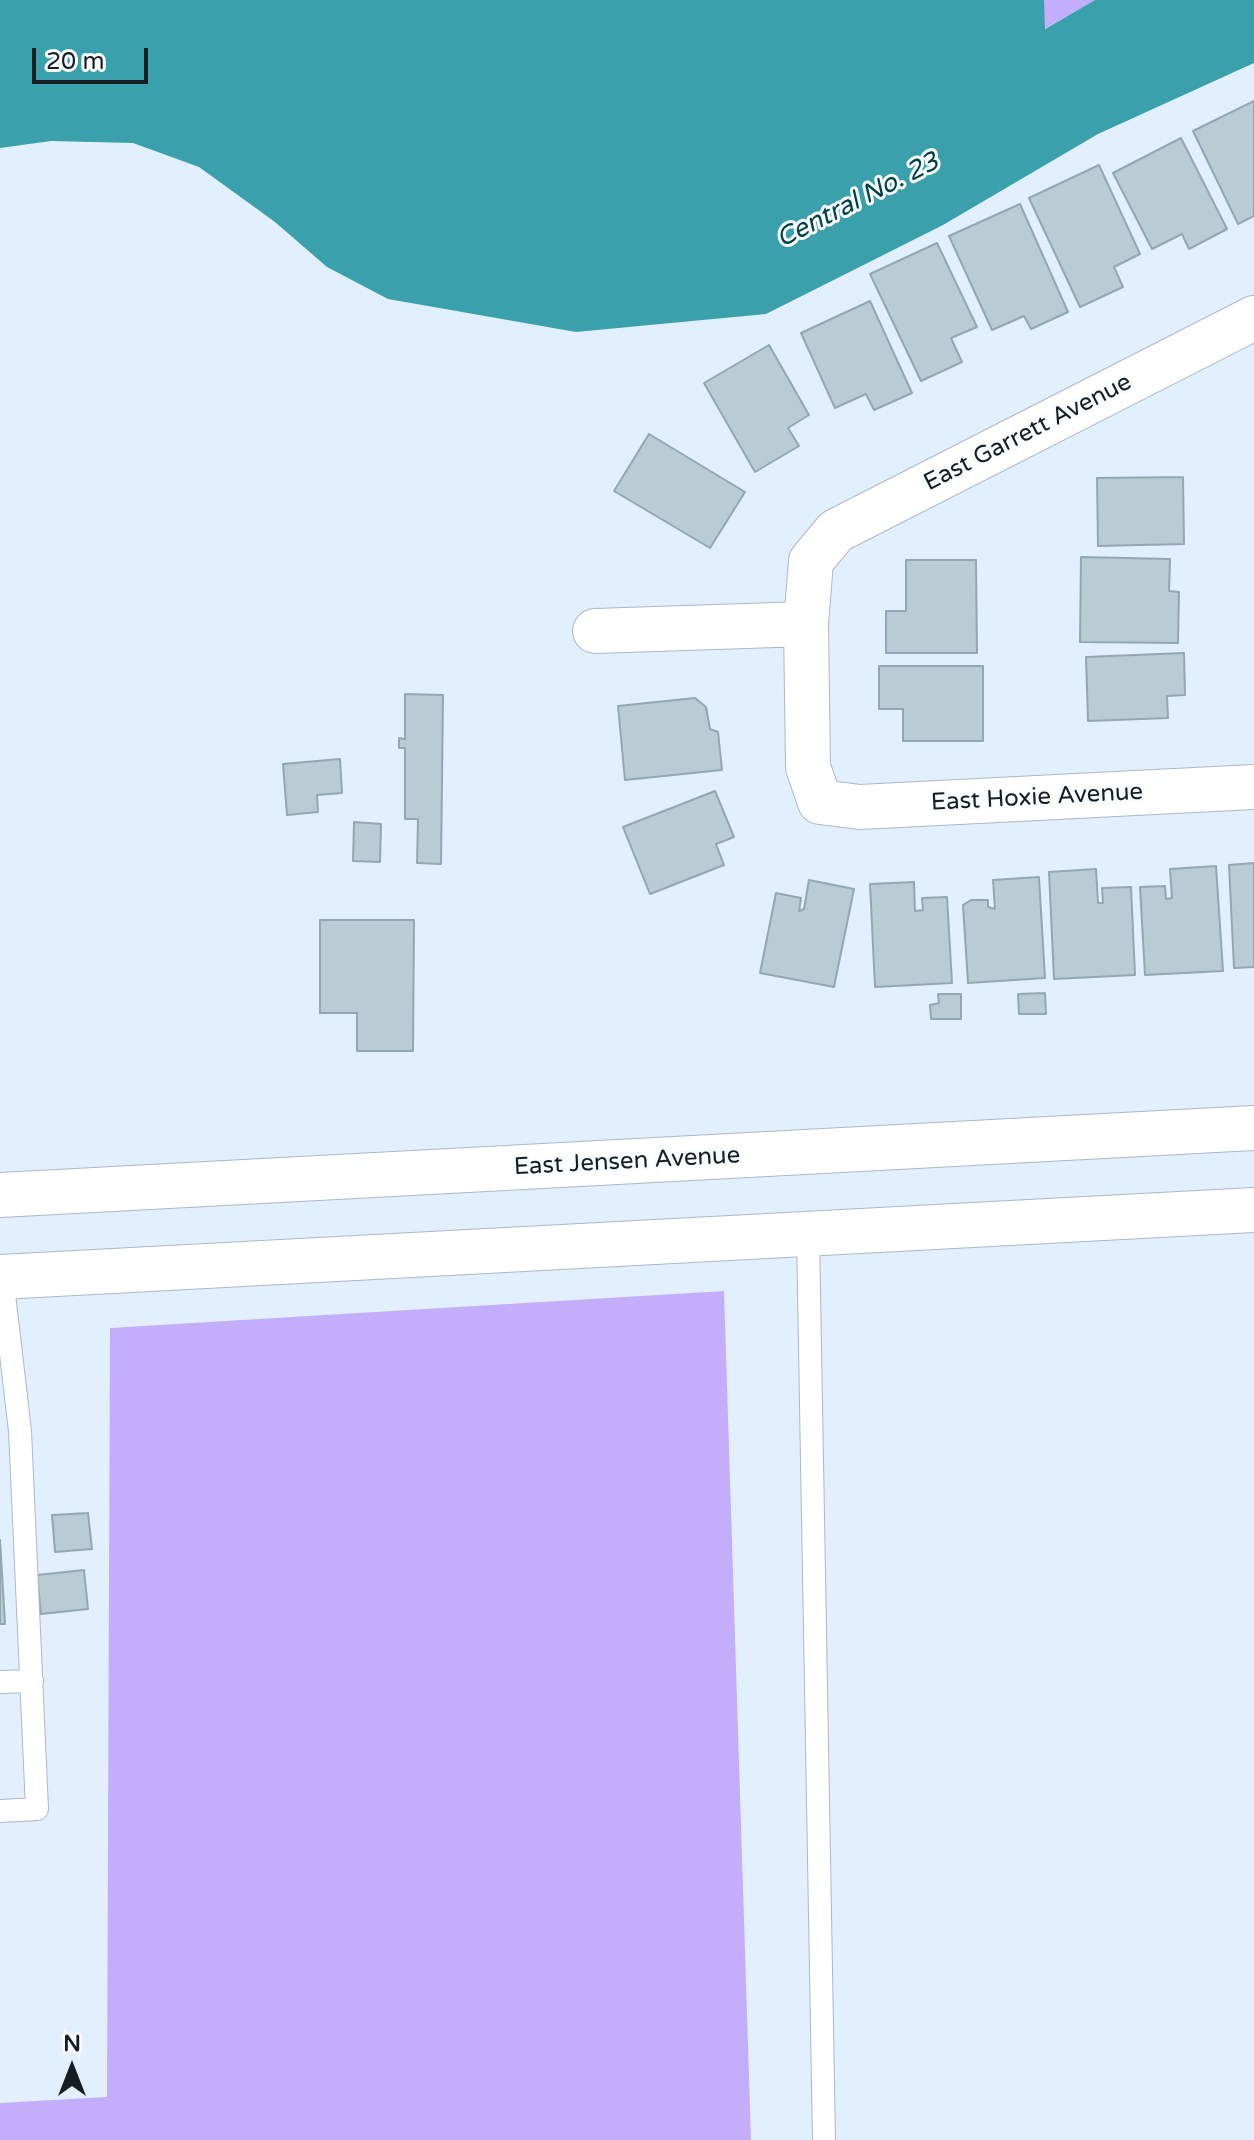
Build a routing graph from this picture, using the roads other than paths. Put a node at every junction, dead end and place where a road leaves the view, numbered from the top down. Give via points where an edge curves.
1 (1254, 318) edge
2 (806, 624) junction
3 (595, 631) dead end
4 (1254, 787) edge
5 (1254, 1128) edge
6 (0, 1195) edge
7 (1254, 1210) edge
8 (808, 1234) junction
9 (1, 1277) edge
10 (7, 1376) edge
11 (32, 1681) junction
12 (0, 1682) edge
13 (0, 1811) edge
14 (824, 2140) edge

1 - 2 main road, East Garrett Avenue via 836,531 811,561
2 - 3 main road
2 - 4 main road, East Hoxie Avenue via 808,767 820,802 860,807
5 - 6 main road, East Jensen Avenue
7 - 8 main road
8 - 9 main road
8 - 14 lane
9 - 10 lane
10 - 11 lane via 20,1431
11 - 12 lane
11 - 13 lane via 37,1809

